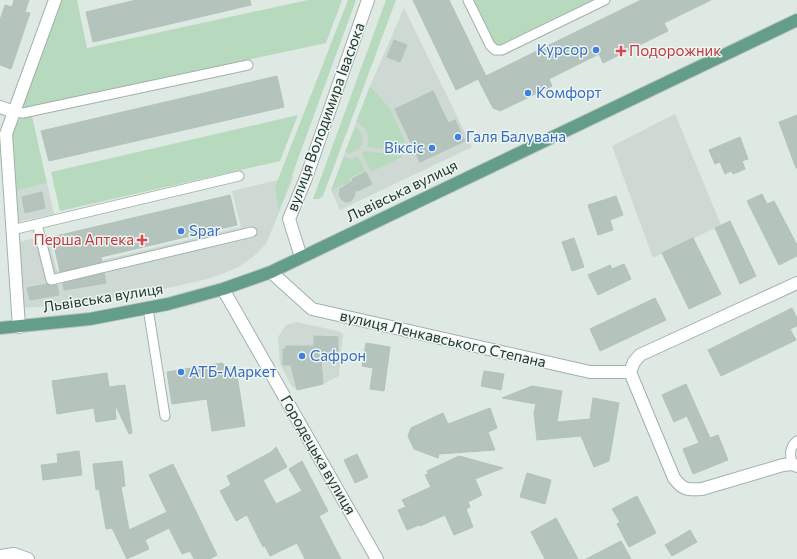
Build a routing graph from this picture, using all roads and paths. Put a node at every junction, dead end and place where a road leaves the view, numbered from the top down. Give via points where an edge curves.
1 (55, 0) edge
2 (368, 0) edge
3 (468, 0) edge
4 (606, 0) edge
5 (797, 20) edge
6 (248, 65) dead end
7 (0, 107) edge
8 (14, 112) junction
9 (239, 176) dead end
10 (37, 224) junction
11 (12, 230) junction
12 (252, 232) dead end
13 (301, 257) junction
14 (271, 272) junction
15 (797, 283) edge
16 (223, 289) junction
17 (148, 308) junction
18 (19, 327) junction
19 (0, 328) edge
20 (630, 372) junction
21 (165, 416) dead end
22 (797, 441) edge
23 (795, 465) edge
24 (0, 556) edge
25 (28, 559) edge
26 (377, 559) edge

1 - 8 street
2 - 13 street, вулиця Володимира Івасюка via 306,178 289,219
3 - 4 lane via 490,45 495,50 502,50
5 - 13 main road, Львівська вулиця
6 - 8 lane via 22,113
7 - 8 street
8 - 11 street via 6,134
9 - 10 lane
10 - 11 lane
10 - 12 lane via 51,280
11 - 18 street
13 - 14 main road, Львівська вулиця
14 - 16 main road, Львівська вулиця
14 - 20 street, вулиця Ленкавського Степана via 312,309 590,372
15 - 20 street via 640,355
16 - 17 main road, Львівська вулиця
16 - 26 street, Городецька вулиця
17 - 18 main road, Львівська вулиця via 90,320
17 - 21 lane
18 - 19 main road, Львівська вулиця
20 - 23 street via 674,478 681,487 690,490 702,489 783,465
22 - 23 lane via 790,454
24 - 25 street via 14,554

